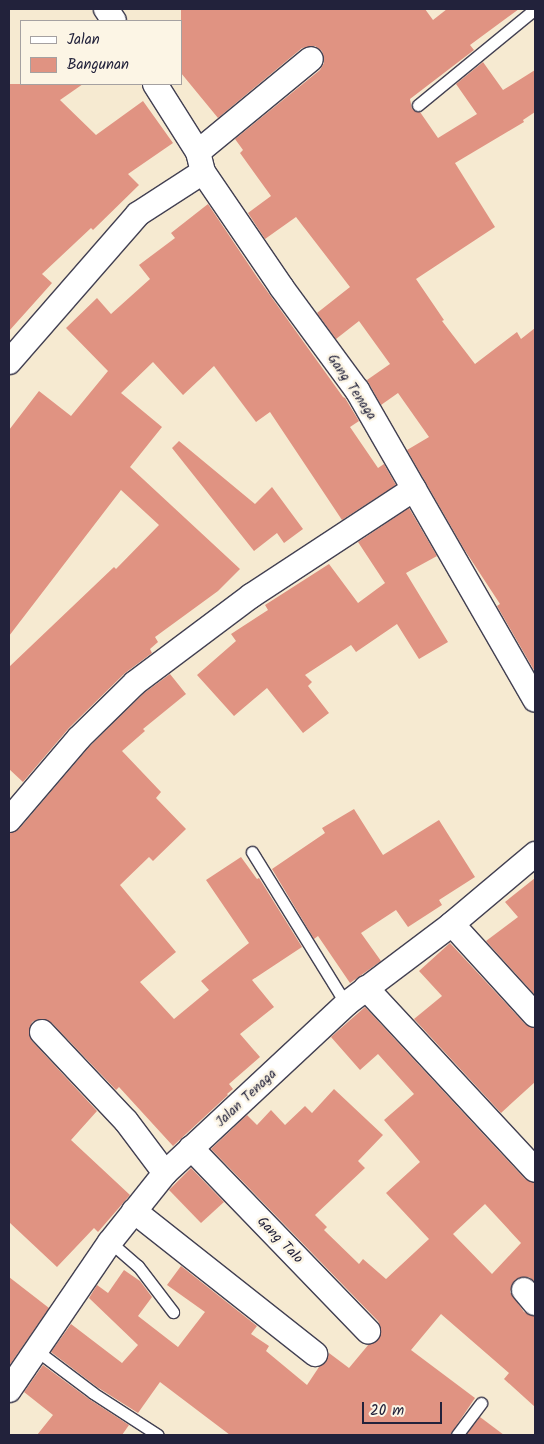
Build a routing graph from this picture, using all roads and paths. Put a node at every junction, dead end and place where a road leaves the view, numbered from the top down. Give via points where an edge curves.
1 (106, 9) edge
2 (535, 9) edge
3 (113, 20) edge
4 (311, 59) dead end
5 (156, 85) edge
6 (418, 104) dead end
7 (200, 162) junction
8 (9, 362) edge
9 (414, 489) junction
10 (535, 700) edge
11 (9, 820) edge
12 (252, 852) dead end
13 (535, 856) edge
14 (452, 924) junction
15 (366, 988) junction
16 (346, 1004) junction
17 (535, 1015) edge
18 (42, 1032) dead end
19 (191, 1148) junction
20 (535, 1170) edge
21 (165, 1173) junction
22 (134, 1212) junction
23 (110, 1242) junction
24 (174, 1312) dead end
25 (368, 1331) dead end
26 (36, 1350) junction
27 (315, 1354) dead end
28 (9, 1390) edge
29 (481, 1403) dead end
30 (158, 1435) edge
31 (457, 1435) edge

1 - 3 street
2 - 6 lane
4 - 7 street
5 - 7 street, Gang Tenaga
7 - 8 street via 171,190 138,214
7 - 9 street, Gang Tenaga via 282,288 357,390
9 - 10 street, Gang Tenaga
9 - 11 street via 251,596 135,683 80,738
12 - 16 lane
13 - 14 street, Jalan Tenaga
14 - 15 street, Jalan Tenaga
14 - 17 street
15 - 16 street, Jalan Tenaga
15 - 20 street
16 - 19 street, Jalan Tenaga
18 - 21 street via 126,1121
19 - 21 street, Jalan Tenaga
19 - 25 street, Gang Talo
21 - 22 street, Jalan Tenaga
22 - 23 street, Jalan Tenaga
22 - 27 street
23 - 24 lane via 138,1266
23 - 26 street, Jalan Tenaga
26 - 28 street, Jalan Tenaga
26 - 30 lane via 93,1393
29 - 31 lane

